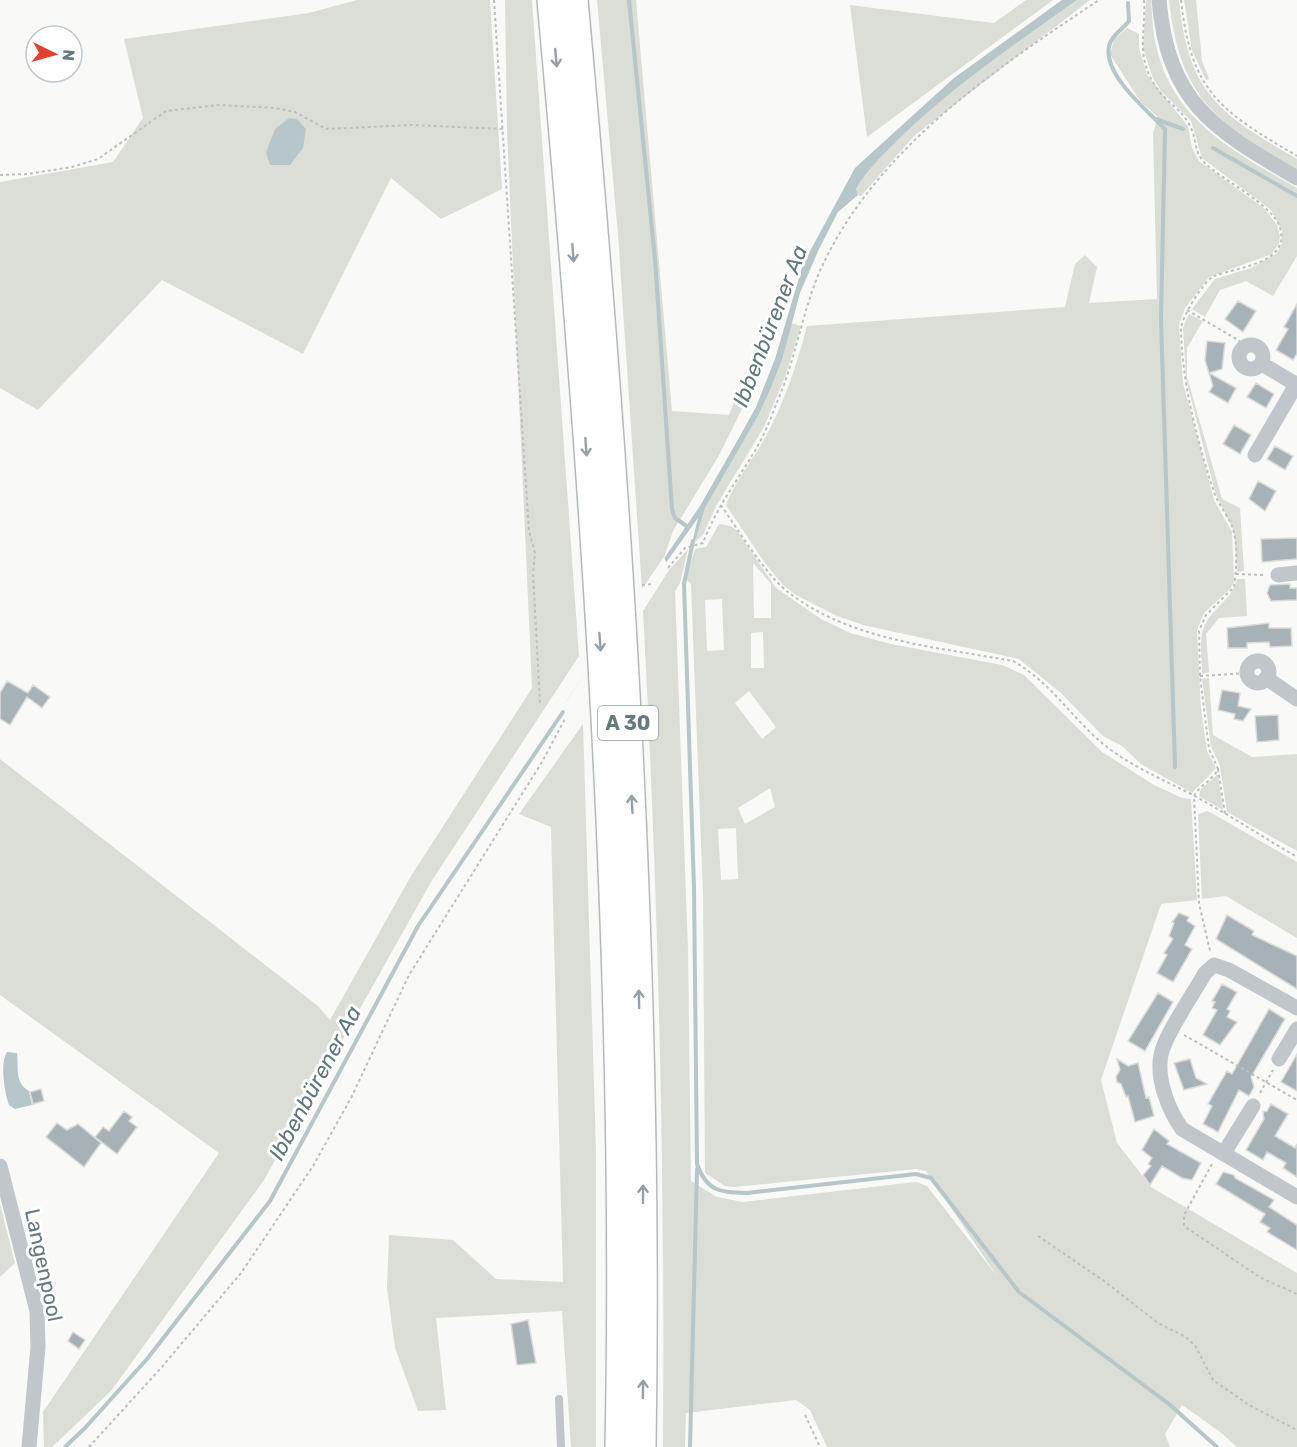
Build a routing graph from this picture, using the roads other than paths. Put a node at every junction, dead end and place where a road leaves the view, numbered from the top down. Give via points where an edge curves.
1 (551, 0) edge
2 (574, 0) edge
3 (1159, 0) edge
4 (1297, 178) edge
5 (1245, 346) road end
6 (1297, 384) edge
7 (1255, 455) dead end
8 (1297, 573) edge
9 (1278, 575) road end
10 (1247, 673) road end
11 (1297, 699) edge
12 (1297, 1008) edge
13 (1297, 1029) edge
14 (1280, 1059) road end
15 (1252, 1106) road end
16 (1224, 1153) junction
17 (0, 1166) edge
18 (1297, 1197) edge
19 (559, 1399) dead end
20 (29, 1447) edge
21 (561, 1447) edge
22 (619, 1447) edge
23 (642, 1447) edge

1 -> 22 highway, A 30 via 603,676 613,912
23 -> 2 highway, A 30 via 643,1187 635,854 618,540
3 - 4 street via 1170,57 1196,105 1214,126
5 - 6 street via 1252,344 1262,350 1262,364
6 - 7 street
8 - 9 street
10 - 11 street via 1254,682 1266,678
12 - 16 street via 1214,965 1205,974 1161,1053 1160,1069 1171,1113 1182,1130
13 - 14 street
15 - 16 street
16 - 18 street
17 - 20 street, Langenpool via 37,1311 38,1347
19 - 21 lane

